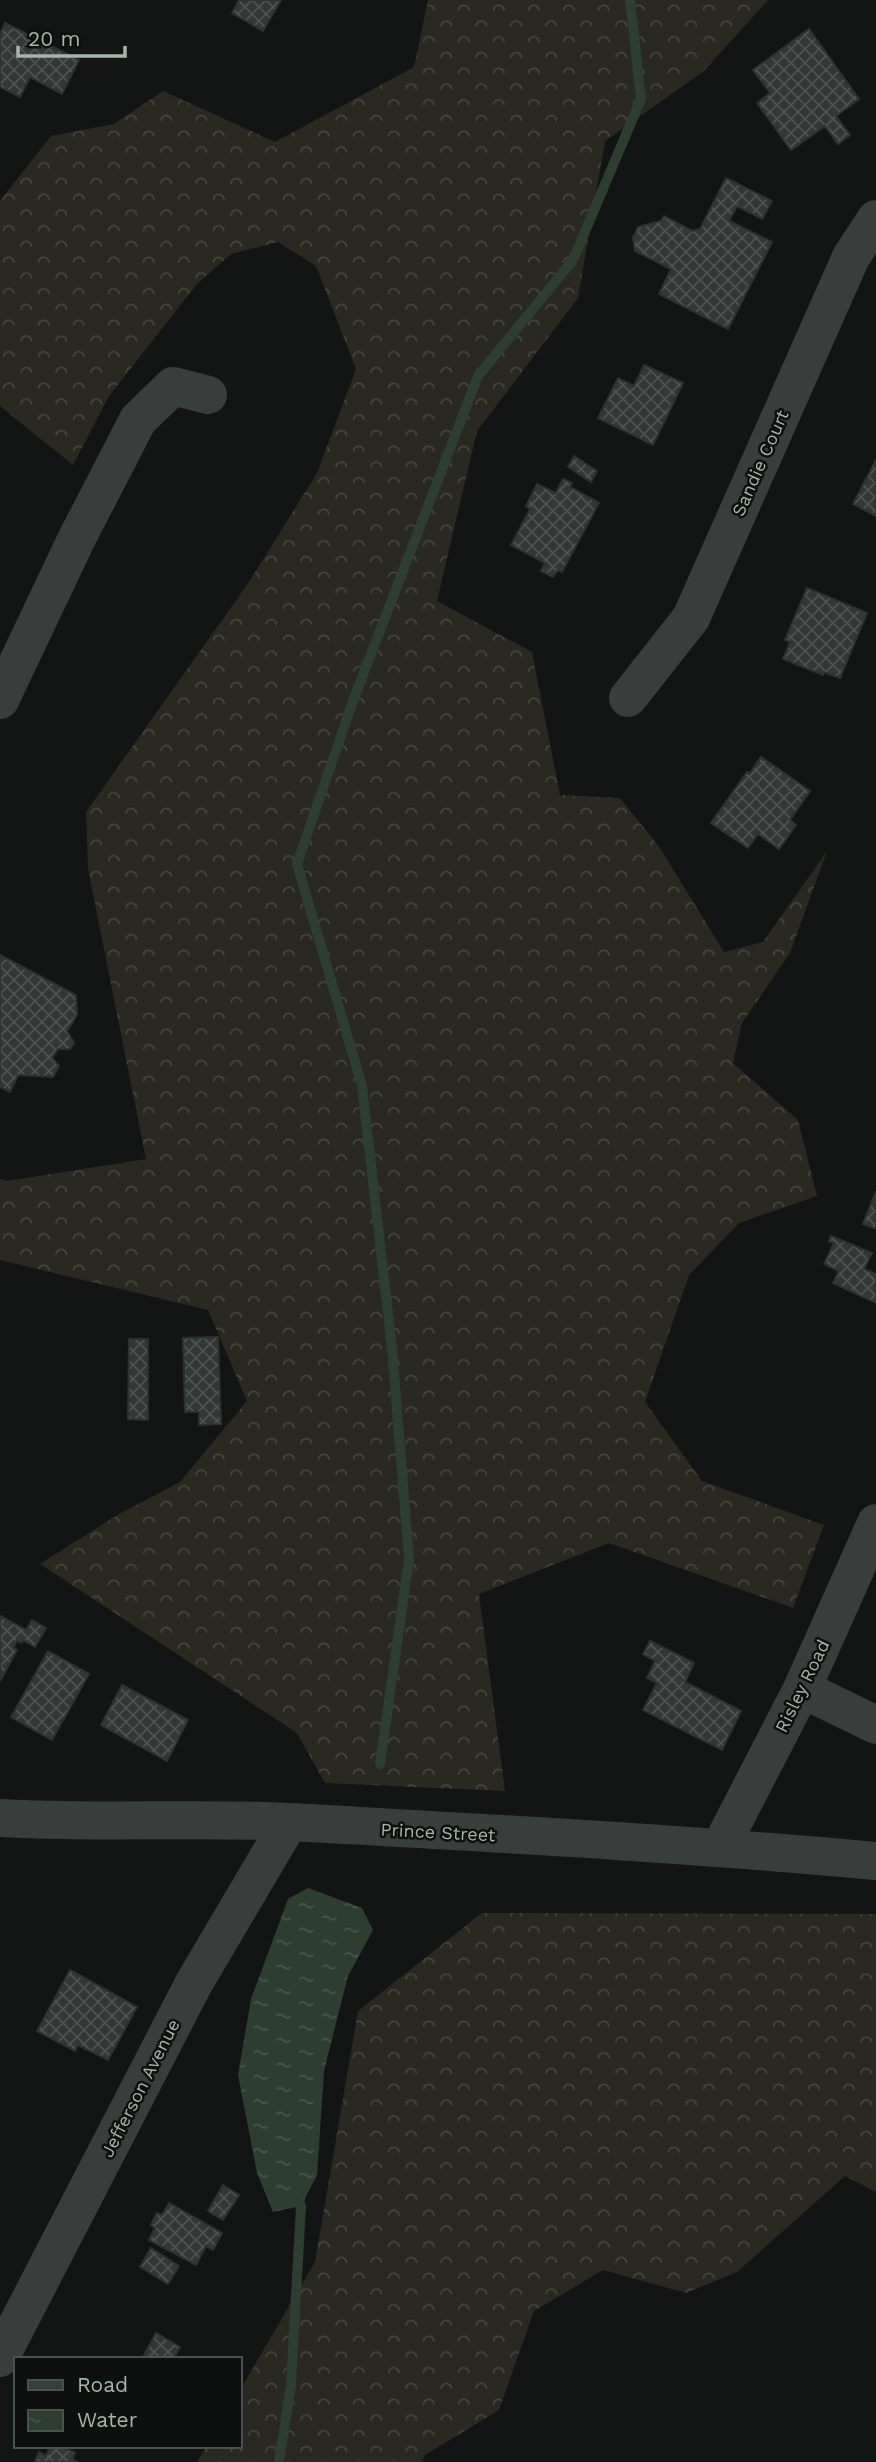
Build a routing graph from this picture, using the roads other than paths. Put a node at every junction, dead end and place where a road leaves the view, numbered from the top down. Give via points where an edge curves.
1 (876, 219) edge
2 (208, 395) dead end
3 (628, 698) dead end
4 (0, 700) edge
5 (876, 1524) edge
6 (802, 1689) junction
7 (876, 1725) edge
8 (0, 1818) edge
9 (289, 1822) junction
10 (721, 1846) junction
11 (876, 1861) edge
12 (0, 2358) edge

1 - 3 street, Sandie Court via 851,257 691,618
2 - 4 street via 173,386 138,420
5 - 6 street, Risley Road
6 - 7 street
6 - 10 street, Risley Road
8 - 9 street, Prince Street
9 - 10 street, Prince Street
9 - 12 street, Jefferson Avenue via 194,1983
10 - 11 street, Prince Street

